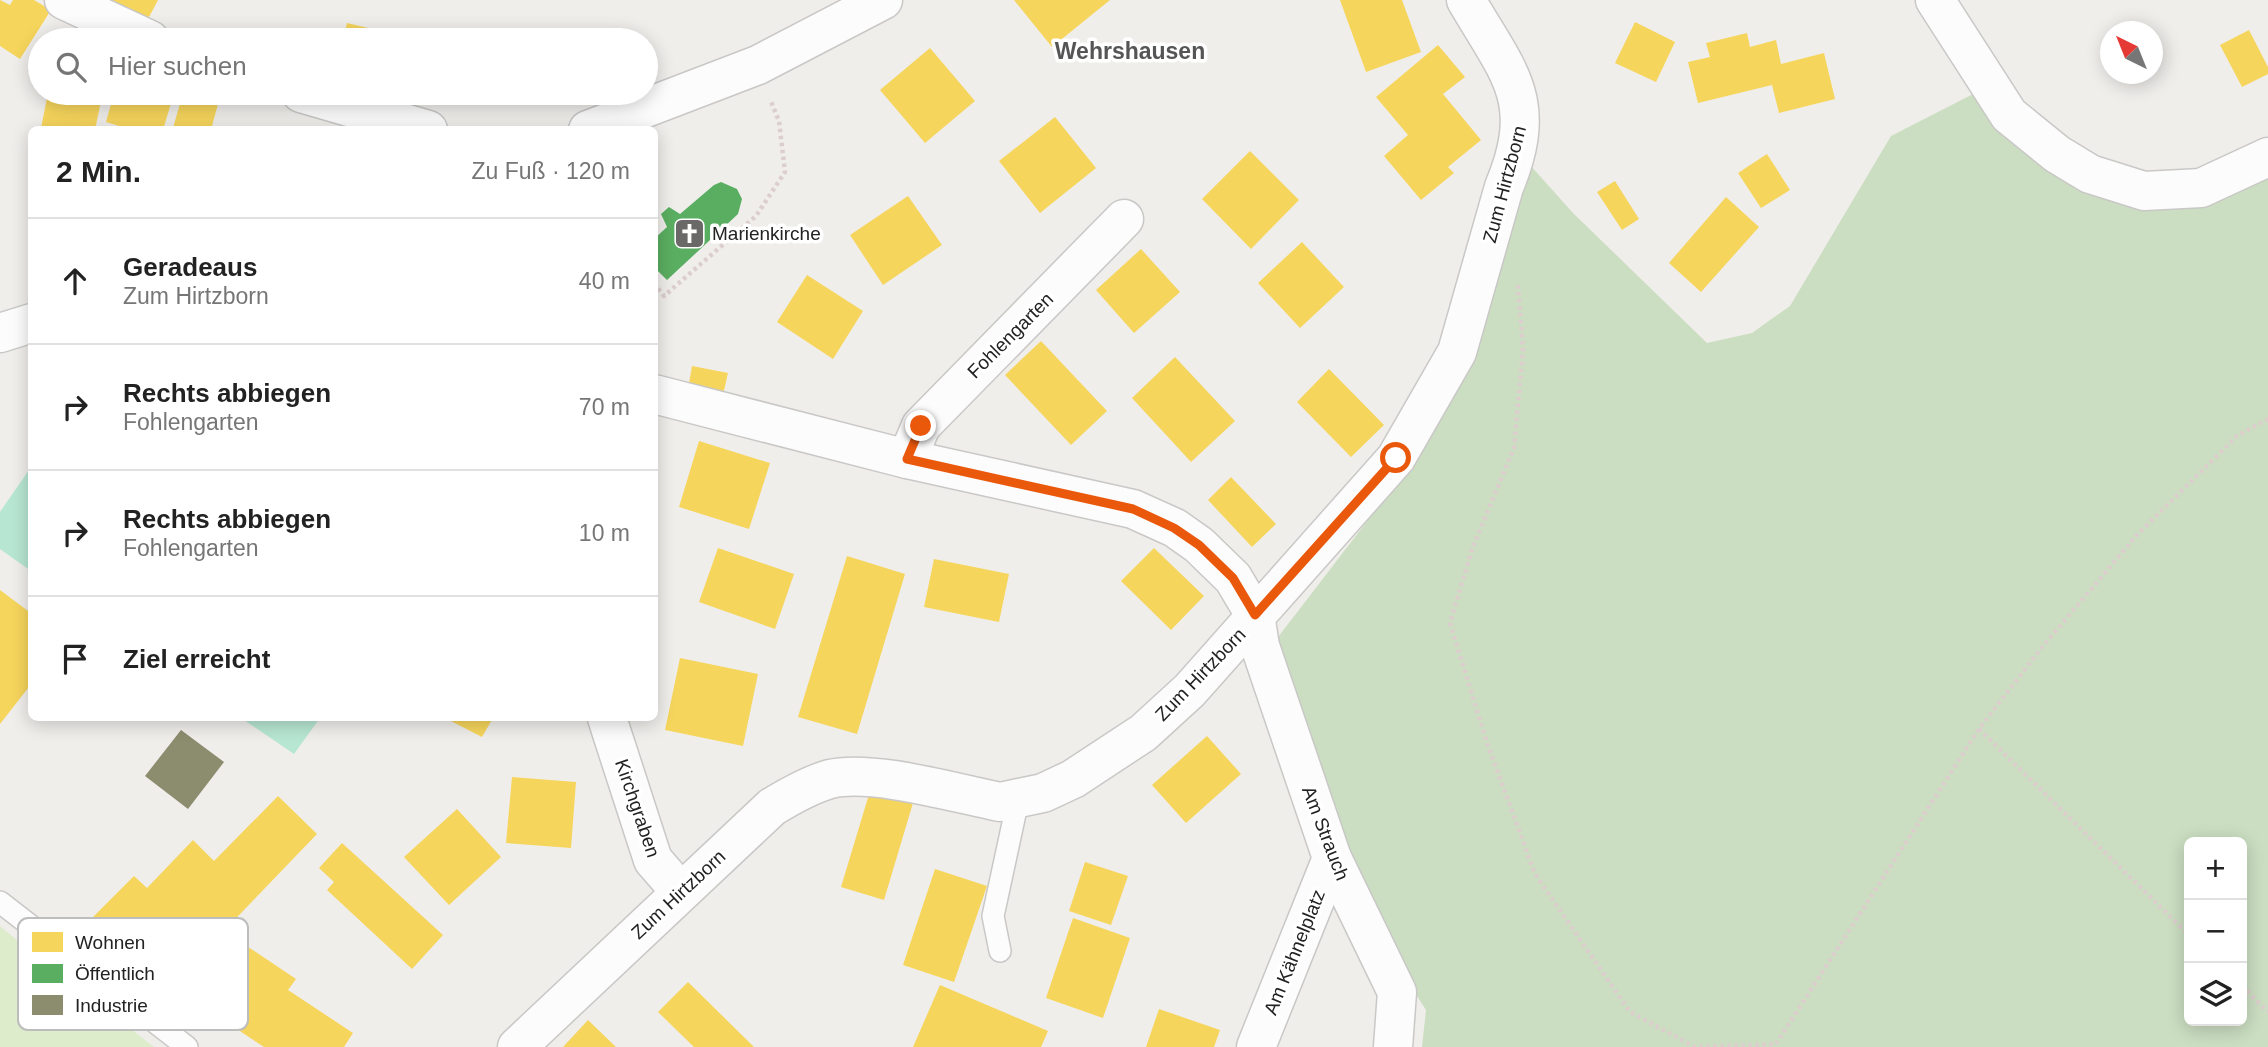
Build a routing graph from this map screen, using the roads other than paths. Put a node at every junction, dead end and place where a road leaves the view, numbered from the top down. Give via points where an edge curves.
1 (64, 0) edge
2 (883, 0) edge
3 (1466, 0) edge
4 (1936, 0) edge
5 (124, 28) edge
6 (658, 103) edge
7 (342, 105) edge
8 (653, 105) edge
9 (414, 126) edge
10 (598, 126) edge
11 (2268, 157) edge
12 (1124, 219) dead end
13 (28, 324) edge
14 (0, 333) edge
15 (658, 395) edge
16 (907, 459) junction
17 (1255, 615) junction
18 (608, 721) edge
19 (1018, 800) junction
20 (1332, 858) junction
21 (680, 891) junction
22 (0, 902) edge
23 (21, 918) edge
24 (1000, 951) dead end
25 (165, 1030) edge
26 (187, 1047) edge
27 (517, 1047) edge
28 (1256, 1047) edge
29 (1393, 1047) edge

1 - 5 street
2 - 6 street via 758,65
3 - 17 street, Zum Hirtzborn via 1511,79 1522,116 1513,164 1457,352 1396,458
4 - 11 street via 2009,115 2090,174 2144,191 2201,188
7 - 9 street
8 - 10 street
12 - 16 street, Fohlengarten via 921,426
13 - 14 street
15 - 16 street
16 - 17 street via 1133,509 1199,545 1233,578
17 - 19 street, Zum Hirtzborn via 1190,690 1143,733 1073,779
17 - 20 street, Am Strauch via 1260,646
18 - 21 street, Kirchgraben via 653,860
19 - 21 street, Zum Hirtzborn via 1000,802 864,776 831,779 772,807
19 - 24 lane via 993,916
20 - 28 street, Am Kähnelplatz
20 - 29 street, Am Strauch via 1397,992
21 - 27 street, Zum Hirtzborn
22 - 23 lane
25 - 26 lane

